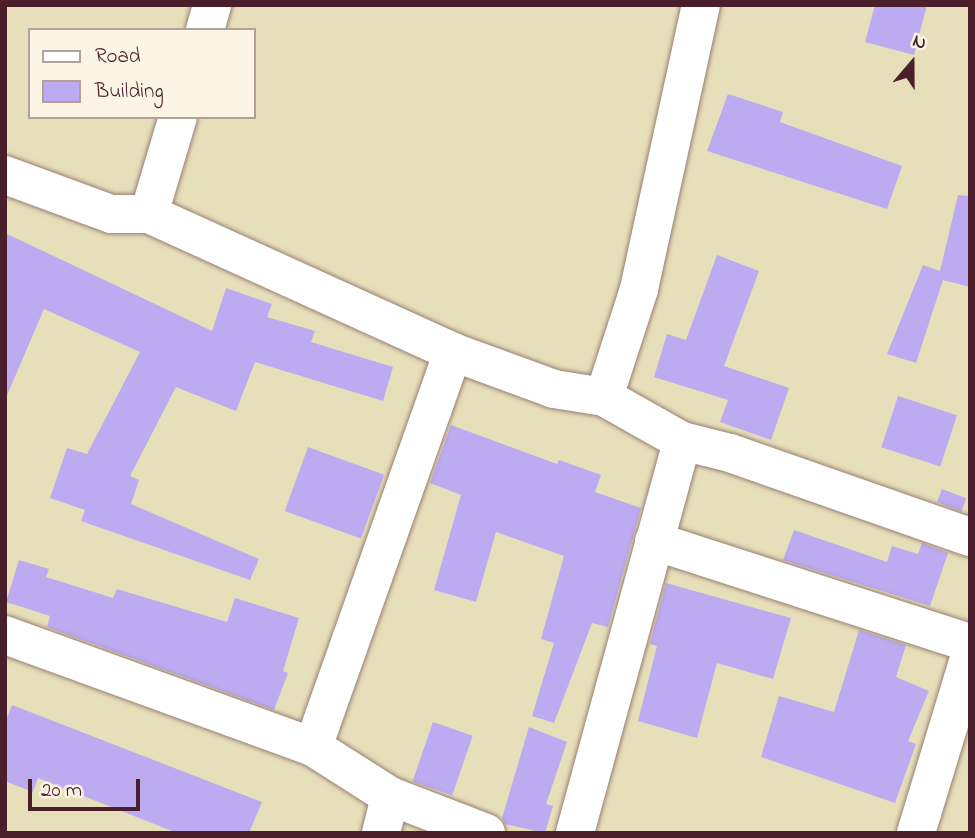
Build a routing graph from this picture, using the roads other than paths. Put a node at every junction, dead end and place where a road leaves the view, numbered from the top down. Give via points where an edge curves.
1 (212, 5) edge
2 (701, 5) edge
3 (206, 28) edge
4 (177, 119) edge
5 (5, 176) edge
6 (149, 214) junction
7 (453, 352) junction
8 (604, 397) junction
9 (682, 442) junction
10 (970, 537) edge
11 (654, 541) junction
12 (5, 635) edge
13 (970, 643) edge
14 (970, 655) edge
15 (313, 747) junction
16 (390, 796) junction
17 (381, 833) edge
18 (486, 833) edge
19 (575, 833) edge
20 (916, 833) edge

1 - 3 street
2 - 8 street via 639,289
4 - 6 street
5 - 6 street via 111,214
6 - 7 street
7 - 8 street via 554,389
7 - 15 street
8 - 9 street
9 - 10 street via 730,453
9 - 11 street
11 - 13 street
11 - 19 street
12 - 15 street
14 - 20 street
15 - 16 street
16 - 17 street
16 - 18 street

